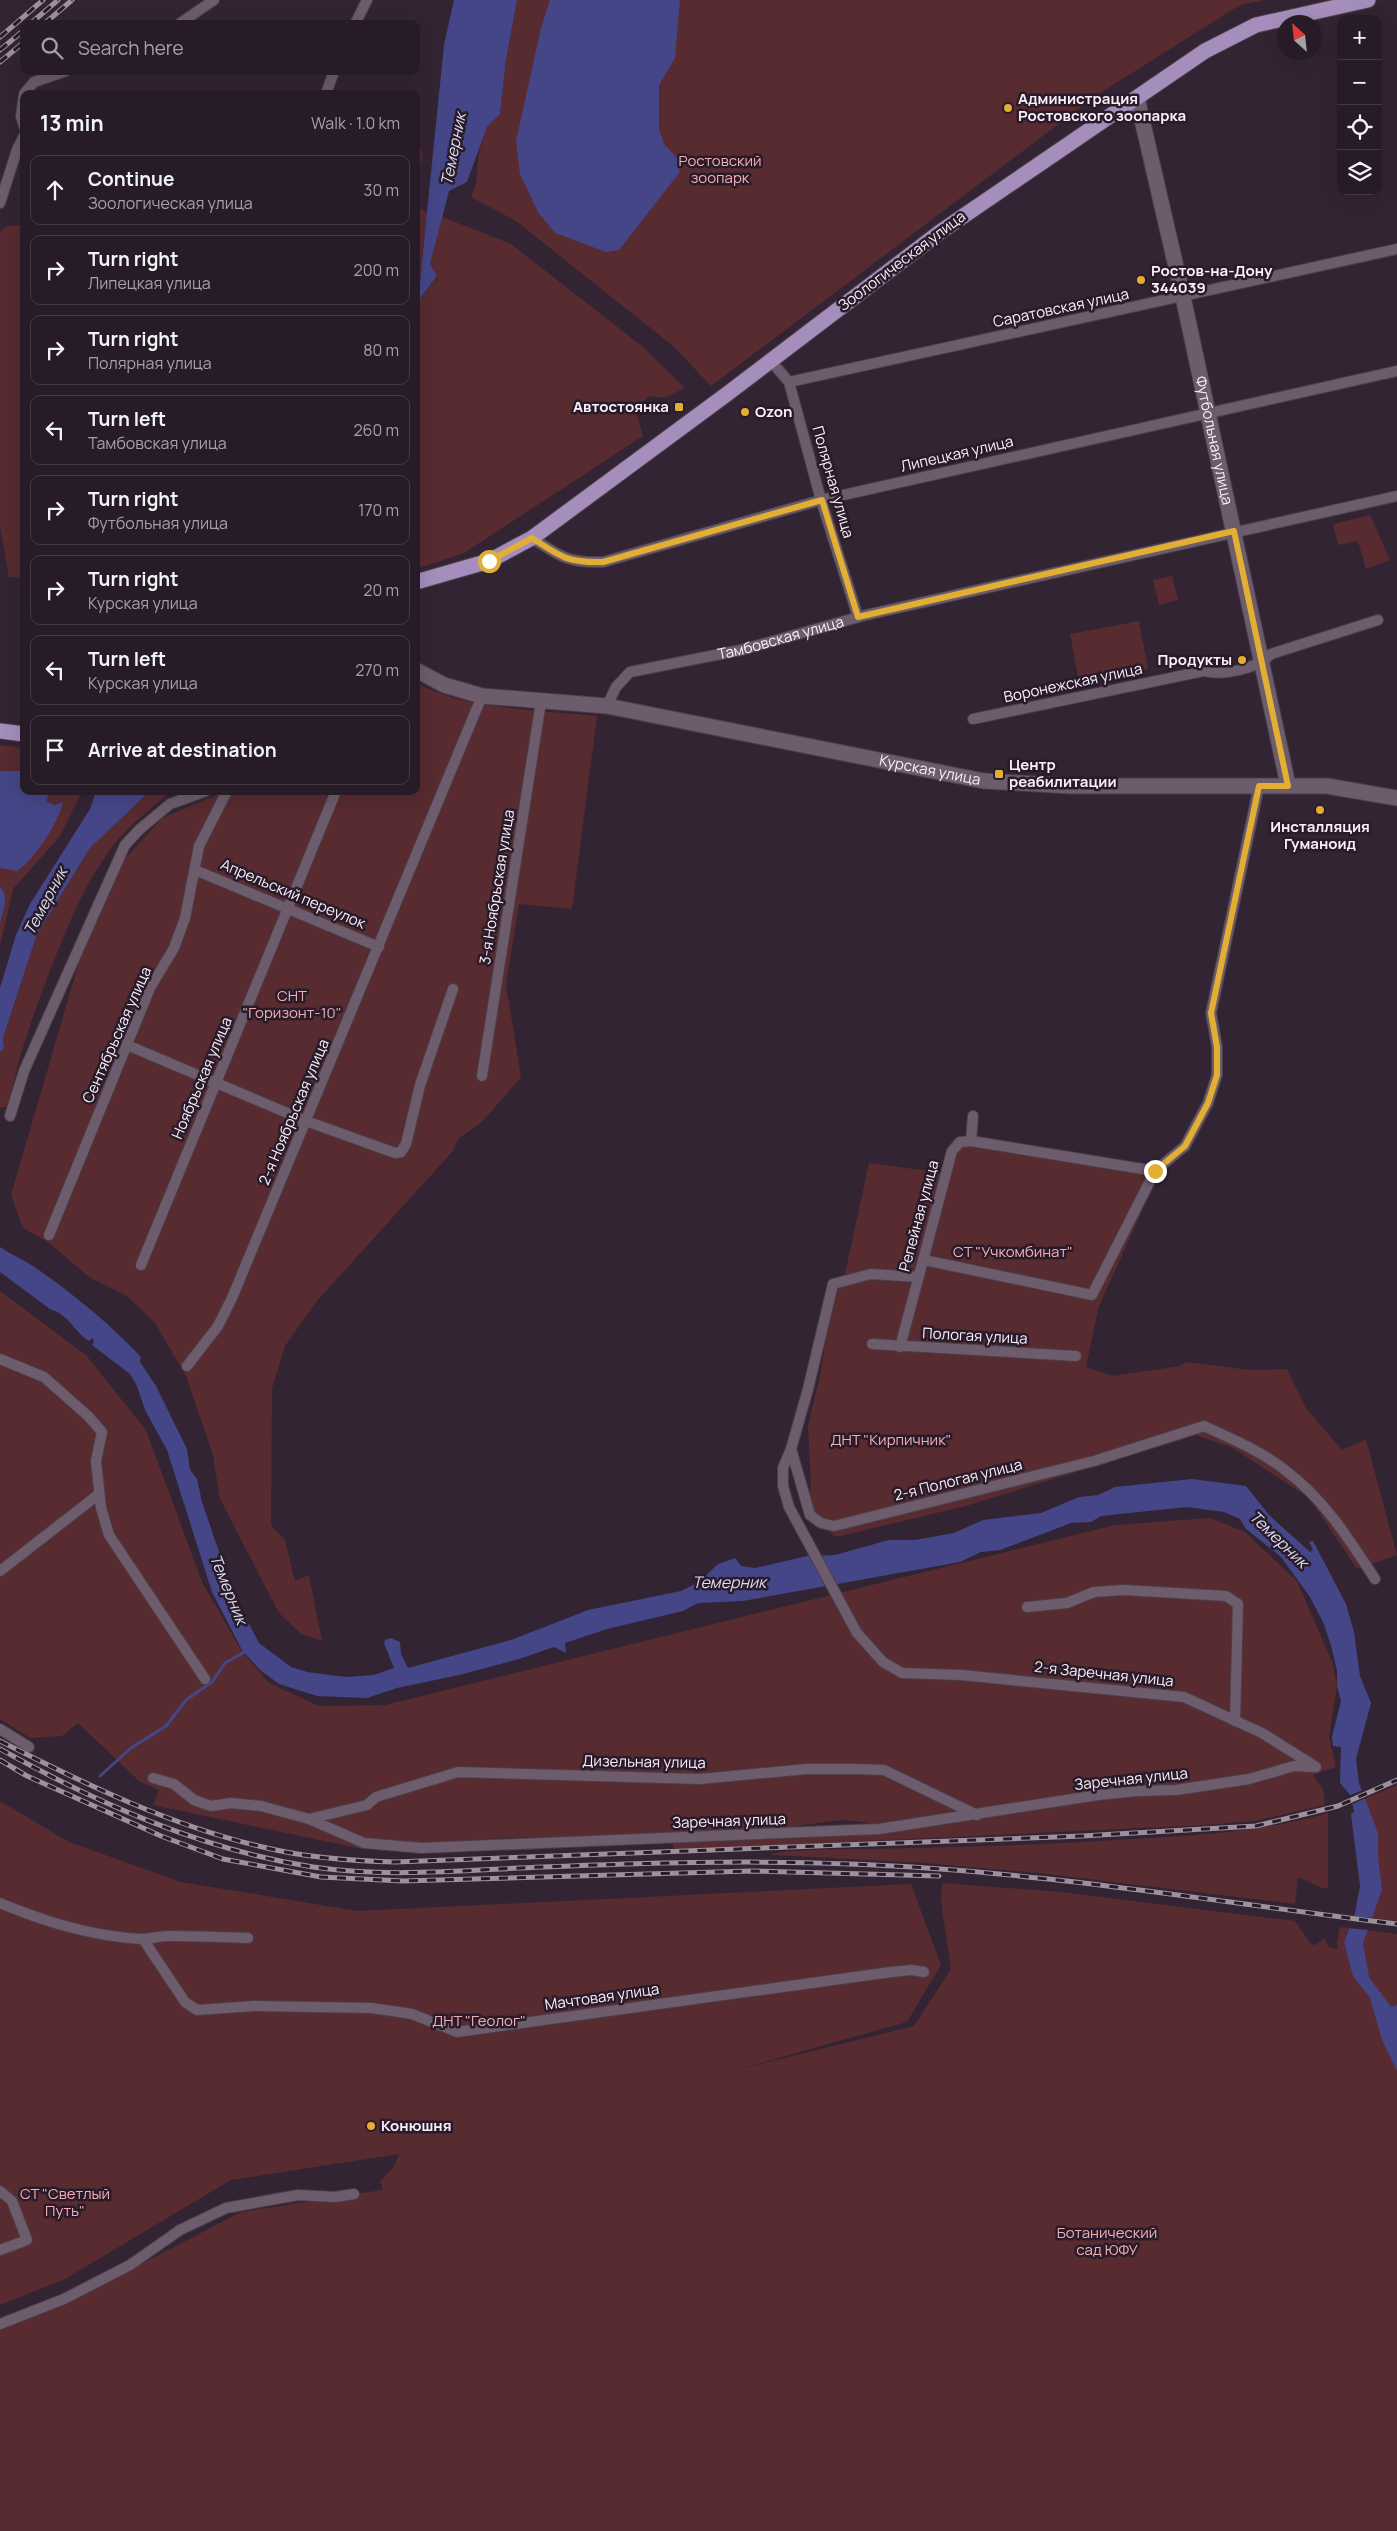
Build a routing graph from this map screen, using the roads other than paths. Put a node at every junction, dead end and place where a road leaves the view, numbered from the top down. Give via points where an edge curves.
1 (214, 0) edge
2 (367, 0) edge
3 (1368, 0) edge
4 (185, 20) edge
5 (358, 20) edge
6 (54, 75) edge
7 (333, 75) edge
8 (28, 90) edge
9 (327, 90) edge
10 (1137, 98) junction
11 (20, 144) edge
12 (0, 203) edge
13 (1397, 249) edge
14 (1183, 297) junction
15 (770, 360) junction
16 (1397, 371) edge
17 (789, 382) junction
18 (1208, 412) junction
19 (1397, 496) edge
20 (822, 500) junction
21 (1234, 531) junction
22 (532, 538) junction
23 (420, 581) edge
24 (858, 617) junction
25 (1378, 620) dead end
26 (1262, 663) junction
27 (420, 672) edge
28 (482, 696) junction
29 (541, 702) junction
30 (607, 706) junction
31 (974, 719) dead end
32 (0, 731) edge
33 (20, 734) edge
34 (1259, 786) junction
35 (1288, 786) junction
36 (195, 795) edge
37 (225, 795) edge
38 (334, 795) edge
39 (1397, 798) edge
40 (194, 870) junction
41 (289, 909) junction
42 (379, 947) junction
43 (453, 990) dead end
44 (127, 1045) junction
45 (482, 1076) dead end
46 (217, 1082) junction
47 (10, 1116) dead end
48 (974, 1116) dead end
49 (306, 1121) junction
50 (971, 1141) junction
51 (1155, 1171) junction
52 (49, 1235) dead end
53 (924, 1260) junction
54 (141, 1265) dead end
55 (919, 1276) junction
56 (872, 1344) dead end
57 (900, 1347) junction
58 (1076, 1356) dead end
59 (0, 1359) edge
60 (187, 1366) dead end
61 (792, 1449) junction
62 (100, 1494) junction
63 (0, 1570) edge
64 (1374, 1579) dead end
65 (1028, 1607) dead end
66 (204, 1679) dead end
67 (1235, 1721) junction
68 (0, 1729) edge
69 (29, 1747) dead end
70 (1316, 1767) joint
71 (153, 1778) dead end
72 (977, 1815) junction
73 (309, 1820) junction
74 (0, 1903) edge
75 (248, 1938) dead end
76 (143, 1939) junction
77 (924, 1972) dead end
78 (0, 2191) edge
79 (354, 2194) dead end
80 (0, 2250) edge
81 (0, 2324) edge

1 - 4 street
2 - 5 street
3 - 10 main road, Зоологическая улица via 1256,26 1205,52
6 - 8 street via 34,82
7 - 9 street
10 - 14 street, Футбольная улица
10 - 15 main road, Зоологическая улица via 940,232
11 - 12 street
13 - 14 street, Саратовская улица
14 - 17 street, Саратовская улица
14 - 18 street, Футбольная улица
15 - 17 street, Полярная улица
15 - 22 main road, Зоологическая улица
16 - 18 street, Липецкая улица
17 - 20 street, Полярная улица
18 - 20 street, Липецкая улица
18 - 21 street, Футбольная улица
19 - 21 street, Тамбовская улица
20 - 22 street, Липецкая улица via 603,562 578,563 558,555
20 - 24 street, Полярная улица
21 - 24 street, Тамбовская улица
21 - 26 street, Футбольная улица
22 - 23 main road, Зоологическая улица via 489,561
24 - 30 street, Тамбовская улица via 741,650 630,672 616,687
25 - 26 street, Воронежская улица via 1271,654
26 - 31 street, Воронежская улица via 1216,674 1204,671
26 - 35 street, Футбольная улица
27 - 28 street via 444,685
28 - 29 street
28 - 42 street, 2-я Ноябрьская улица
29 - 30 street
29 - 45 street, 3-я Ноябрьская улица
30 - 34 street, Курская улица via 984,781 1070,786
32 - 33 main road
34 - 35 street, Курская улица
34 - 51 street via 1211,1013 1217,1047 1217,1075 1208,1103 1185,1146
35 - 39 street, Курская улица via 1327,786
36 - 47 street via 170,804 125,845 24,1071
37 - 40 street, Сентябрьская улица via 199,846
38 - 41 street, Ноябрьская улица
40 - 41 street, Апрельский переулок
40 - 44 street, Сентябрьская улица via 185,918 174,948 150,988
41 - 42 street, Апрельский переулок
41 - 46 street, Ноябрьская улица
42 - 49 street, 2-я Ноябрьская улица
43 - 49 street via 401,1152 395,1153
44 - 46 street
44 - 52 street, Сентябрьская улица
46 - 49 street
46 - 54 street, Ноябрьская улица
48 - 50 street
49 - 60 street, 2-я Ноябрьская улица via 232,1298 218,1326
50 - 51 street
50 - 53 street, Репейная улица via 960,1142 952,1150
51 - 53 street via 1092,1295
53 - 55 street, Репейная улица
55 - 57 street, Репейная улица
55 - 61 street via 870,1274 832,1284
56 - 57 street, Пологая улица
57 - 58 street, Пологая улица
59 - 62 street via 44,1377 102,1432 96,1461
61 - 64 street, 2-я Пологая улица via 810,1515 834,1526 1094,1461 1204,1426 1246,1445 1285,1469 1320,1501
61 - 67 street, 2-я Заречная улица via 783,1468 783,1486 789,1507 858,1633 883,1662 902,1673 960,1675 1184,1697
62 - 63 street
62 - 66 street via 109,1535
65 - 67 street via 1066,1603 1094,1592 1124,1590 1226,1596 1238,1604
67 - 70 street, 2-я Заречная улица via 1262,1733
68 - 69 street
70 - 72 street, Заречная улица via 1294,1766 1249,1779 1176,1790 1098,1795
71 - 73 street, Заречная улица via 174,1784 194,1800 211,1806 231,1803 261,1806
72 - 73 street, Заречная улица via 879,1829 422,1848 364,1843
72 - 73 street, Дизельная улица via 884,1770 807,1769 700,1779 458,1772 376,1797 367,1805
74 - 76 street via 74,1930
75 - 76 street via 166,1936
76 - 77 street, Мачтовая улица via 185,2002 197,2010 254,2006 372,2008 412,2014 457,2032 891,1972
78 - 80 street via 12,2201 27,2240
79 - 81 street via 334,2197 298,2195 226,2208 180,2230 130,2265 64,2299

